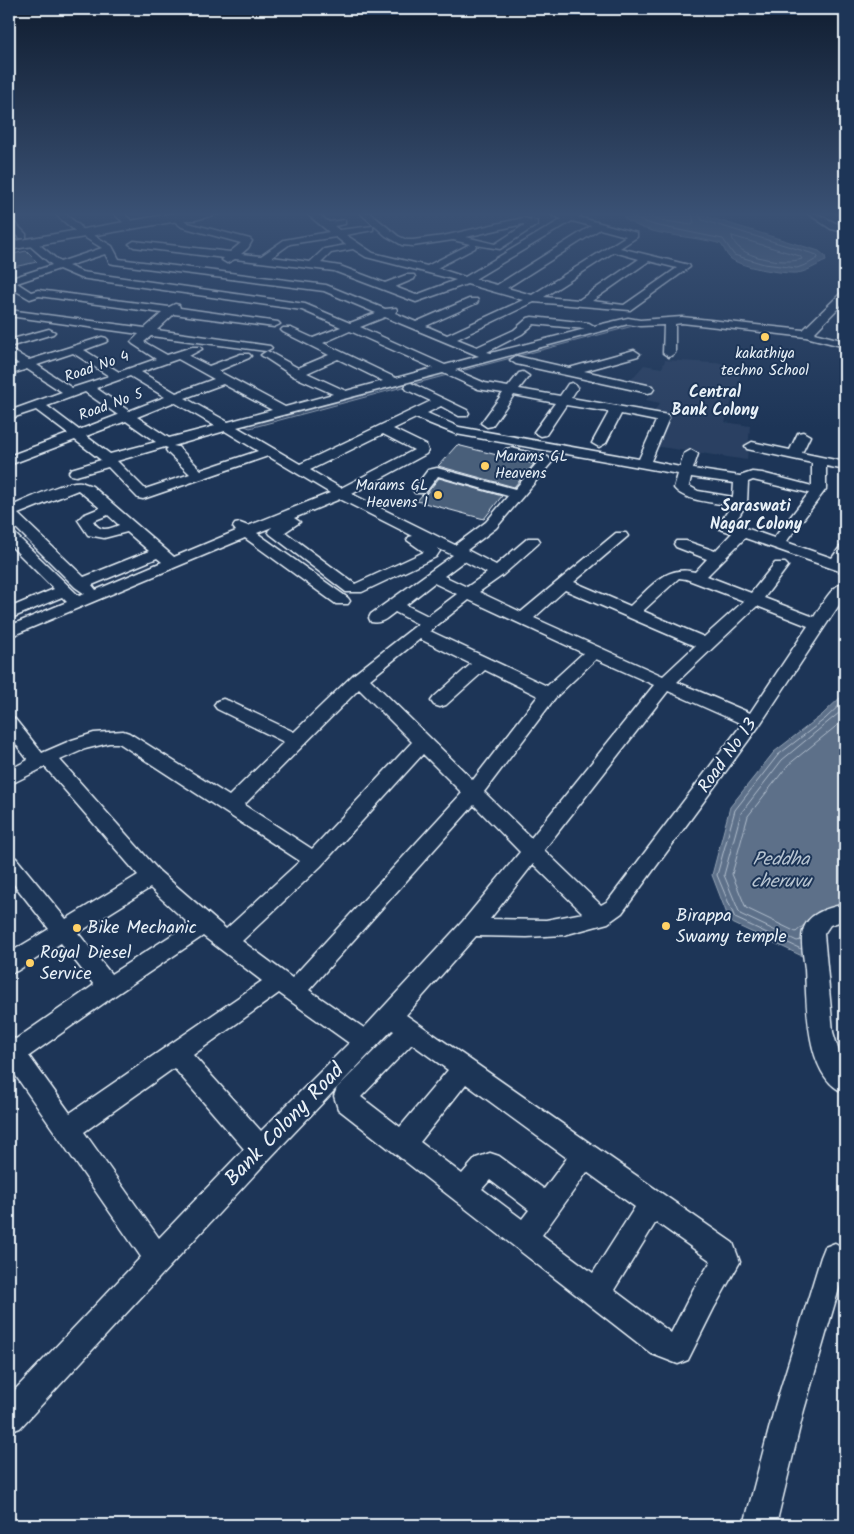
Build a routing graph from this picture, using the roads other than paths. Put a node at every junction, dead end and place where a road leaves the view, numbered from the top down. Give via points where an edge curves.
1 (13, 285) edge
2 (62, 285) edge
3 (146, 285) edge
4 (199, 285) edge
5 (309, 285) edge
6 (380, 285) edge
7 (392, 285) edge
8 (455, 285) edge
9 (483, 285) edge
10 (505, 285) edge
11 (556, 285) edge
12 (609, 285) edge
13 (660, 285) edge
14 (386, 287) junction
15 (498, 289) junction
16 (192, 291) junction
17 (38, 293) junction
18 (845, 296) edge
19 (351, 299) junction
20 (416, 299) junction
21 (533, 299) junction
22 (473, 300) dead end
23 (581, 304) junction
24 (626, 308) junction
25 (169, 312) junction
26 (317, 312) junction
27 (9, 313) edge
28 (385, 313) junction
29 (670, 320) junction
30 (640, 322) junction
31 (274, 324) dead end
32 (416, 326) junction
33 (351, 327) junction
34 (601, 328) junction
35 (287, 330) dead end
36 (49, 332) dead end
37 (148, 332) junction
38 (806, 334) junction
39 (447, 339) junction
40 (102, 340) dead end
41 (312, 342) junction
42 (9, 344) edge
43 (845, 344) edge
44 (74, 349) junction
45 (196, 349) dead end
46 (478, 351) junction
47 (9, 352) edge
48 (669, 353) dead end
49 (634, 354) dead end
50 (179, 355) junction
51 (338, 355) junction
52 (244, 356) dead end
53 (490, 357) junction
54 (166, 360) junction
55 (516, 360) junction
56 (29, 364) junction
57 (446, 368) junction
58 (9, 371) edge
59 (208, 371) junction
60 (569, 372) junction
61 (297, 373) junction
62 (126, 374) junction
63 (458, 375) junction
64 (524, 376) dead end
65 (224, 379) junction
66 (395, 382) junction
67 (411, 387) junction
68 (572, 387) dead end
69 (88, 388) junction
70 (648, 389) dead end
71 (512, 391) junction
72 (71, 393) junction
73 (345, 395) junction
74 (175, 398) junction
75 (564, 400) junction
76 (9, 401) edge
77 (441, 401) junction
78 (38, 405) junction
79 (21, 410) junction
80 (617, 410) junction
81 (283, 411) junction
82 (416, 413) junction
83 (463, 413) dead end
84 (9, 415) edge
85 (128, 415) junction
86 (487, 424) dead end
87 (384, 429) junction
88 (232, 430) junction
89 (541, 432) dead end
90 (77, 434) junction
91 (803, 436) dead end
92 (462, 441) dead end
93 (599, 443) dead end
94 (752, 446) dead end
95 (171, 447) junction
96 (268, 452) junction
97 (691, 454) dead end
98 (794, 455) junction
99 (819, 460) junction
100 (9, 461) edge
101 (111, 462) junction
102 (643, 465) junction
103 (845, 466) edge
104 (299, 470) junction
105 (76, 472) dead end
106 (686, 472) junction
107 (199, 475) junction
108 (741, 480) junction
109 (420, 490) dead end
110 (817, 491) junction
111 (518, 494) junction
112 (327, 499) junction
113 (740, 503) junction
114 (110, 509) junction
115 (129, 526) junction
116 (247, 532) junction
117 (741, 533) junction
118 (9, 536) edge
119 (621, 536) dead end
120 (533, 541) dead end
121 (681, 544) dead end
122 (777, 544) junction
123 (845, 550) edge
124 (460, 553) junction
125 (717, 557) junction
126 (165, 558) junction
127 (188, 566) dead end
128 (780, 566) dead end
129 (841, 566) edge
130 (498, 572) junction
131 (433, 577) junction
132 (697, 578) junction
133 (563, 583) junction
134 (84, 587) junction
135 (845, 587) edge
136 (468, 593) junction
137 (71, 597) junction
138 (754, 600) junction
139 (342, 601) dead end
140 (394, 605) junction
141 (633, 612) junction
142 (9, 614) edge
143 (377, 618) dead end
144 (523, 619) junction
145 (9, 624) edge
146 (819, 624) junction
147 (424, 628) junction
148 (9, 632) edge
149 (706, 644) junction
150 (594, 652) junction
151 (482, 663) junction
152 (359, 679) junction
153 (664, 683) junction
154 (549, 694) junction
155 (440, 701) dead end
156 (224, 705) dead end
157 (753, 722) junction
158 (9, 723) edge
159 (297, 741) junction
160 (422, 742) junction
161 (41, 756) junction
162 (9, 778) edge
163 (474, 792) junction
164 (230, 807) junction
165 (532, 850) junction
166 (314, 860) junction
167 (9, 864) edge
168 (152, 877) junction
169 (845, 912) edge
170 (600, 918) junction
171 (204, 925) junction
172 (471, 927) junction
173 (62, 930) junction
174 (226, 942) junction
175 (9, 964) edge
176 (109, 987) junction
177 (287, 987) junction
178 (400, 1024) junction
179 (366, 1042) junction
180 (11, 1051) edge
181 (176, 1054) junction
182 (464, 1068) junction
183 (845, 1082) edge
184 (68, 1129) junction
185 (402, 1144) junction
186 (261, 1149) junction
187 (584, 1155) junction
188 (464, 1191) junction
189 (653, 1203) junction
190 (547, 1207) junction
191 (524, 1238) junction
192 (835, 1257) dead end
193 (158, 1260) junction
194 (596, 1293) junction
195 (9, 1417) edge
196 (760, 1525) edge

1 - 17 street via 30,296
2 - 17 street
3 - 16 street
4 - 16 street
5 - 19 street via 321,286
6 - 14 street
7 - 14 street
8 - 20 street
9 - 15 street
10 - 15 street
11 - 21 street
12 - 23 street
13 - 24 street
14 - 20 street
15 - 21 street
16 - 25 street
16 - 26 street via 292,304
17 - 25 street
18 - 38 street
19 - 26 street
19 - 28 street
20 - 28 street
21 - 23 street
21 - 39 street
22 - 32 street
23 - 24 street
24 - 30 street
25 - 31 street
25 - 37 street
26 - 33 street
27 - 37 street
28 - 32 street
28 - 33 street
29 - 30 street
29 - 38 street
29 - 48 street
30 - 34 street via 628,321
30 - 55 street via 637,327
32 - 39 street
33 - 41 street
33 - 57 street
34 - 46 street via 532,320 518,332
34 - 53 street
35 - 41 street
36 - 42 street
37 - 54 street via 137,342
37 - 61 street via 267,352
38 - 43 street
39 - 46 street
40 - 44 street
41 - 51 street
44 - 56 street
44 - 62 street
45 - 50 street, Road No 4
46 - 53 street
47 - 56 street
49 - 60 street
50 - 54 street, Road No 4
50 - 59 street
51 - 61 street
51 - 66 street
52 - 59 street
53 - 57 street
54 - 62 street, Road No 4
55 - 60 street
55 - 63 street
56 - 58 street
56 - 72 street
57 - 63 street
57 - 66 street
59 - 65 street
60 - 70 street
61 - 73 street
62 - 69 street, Road No 4
62 - 74 street
63 - 67 street
63 - 71 street via 482,386
64 - 71 street
65 - 74 street, Road No 5
65 - 81 street
66 - 73 street
67 - 77 street
67 - 88 street
68 - 75 street
69 - 72 street, Road No 4
69 - 85 street
71 - 75 street
71 - 86 street
72 - 78 street, Road No 4
73 - 81 street
74 - 85 street, Road No 5
74 - 88 street
75 - 80 street
75 - 89 street
76 - 79 street
77 - 82 street
77 - 83 street
78 - 79 street, Road No 4
78 - 90 street
79 - 84 street, Road No 4
80 - 93 street
80 - 102 street via 663,418
81 - 88 street
82 - 87 street
82 - 102 street via 456,430
85 - 90 street, Road No 5
85 - 95 street
87 - 104 street
87 - 112 street via 422,448 421,451
88 - 95 street
88 - 96 street
90 - 100 street, Road No 5
90 - 101 street
91 - 98 street
92 - 111 street via 544,461
94 - 98 street
95 - 101 street
95 - 107 street
96 - 104 street
96 - 107 street
97 - 106 street
98 - 99 street
99 - 103 street
99 - 110 street
101 - 105 street
101 - 107 street via 143,495
102 - 106 street
104 - 112 street
106 - 108 street
106 - 113 street via 681,488 687,492
108 - 110 street via 757,476
108 - 113 street
109 - 111 street via 437,472
110 - 122 street
111 - 124 street via 492,525
112 - 112 street via 346,503 432,551 431,554 352,589 275,532
112 - 116 street
112 - 124 street
113 - 117 street via 725,526
114 - 115 street
114 - 115 street via 88,518 86,523 102,535
114 - 134 street via 79,486 18,508 10,514
115 - 126 street
116 - 126 street
116 - 127 street
116 - 139 street
117 - 122 street
117 - 125 street
118 - 137 street
119 - 133 street
120 - 130 street
121 - 125 street
122 - 129 street
123 - 129 street
124 - 130 street
124 - 131 street
125 - 132 street
126 - 134 street
126 - 137 street
128 - 138 street, Bank Colony Road
130 - 136 street
131 - 136 street
131 - 140 street
132 - 138 street
132 - 141 street via 688,574 674,575
133 - 141 street
133 - 144 street
134 - 137 street
135 - 146 street, Road No 13
136 - 144 street
136 - 147 street
137 - 142 street
137 - 145 street
137 - 148 street
138 - 146 street
138 - 149 street, Bank Colony Road
140 - 143 street
140 - 147 street
141 - 149 street
144 - 150 street
146 - 157 street, Road No 13
147 - 151 street
147 - 152 street
149 - 153 street, Bank Colony Road
150 - 153 street
150 - 154 street
151 - 154 street
151 - 155 street
152 - 159 street
152 - 160 street
153 - 157 street
153 - 165 street, Bank Colony Road
154 - 163 street
156 - 159 street
157 - 170 street, Road No 13 via 615,907
158 - 161 street
159 - 164 street
160 - 163 street
160 - 166 street
161 - 162 street
161 - 164 street via 98,738 123,737
161 - 168 street
163 - 165 street
163 - 177 street
164 - 166 street
165 - 170 street
165 - 172 street, Bank Colony Road
166 - 174 street
167 - 173 street
168 - 171 street
168 - 173 street
169 - 183 street via 823,919 814,932 821,1032 832,1068
170 - 172 street via 572,926 538,929
171 - 174 street
171 - 176 street
172 - 178 street, Bank Colony Road
173 - 175 street
173 - 176 street
174 - 177 street
176 - 180 street
177 - 179 street
177 - 181 street
178 - 179 street, Bank Colony Road
178 - 182 street
178 - 185 street via 346,1096 347,1101
179 - 186 street, Bank Colony Road
180 - 184 street
181 - 184 street
181 - 186 street
182 - 185 street
182 - 187 street
184 - 193 street
185 - 188 street
186 - 193 street, Bank Colony Road
187 - 189 street
187 - 190 street
188 - 190 street via 485,1166 490,1165
188 - 191 street
189 - 194 street
189 - 194 street via 723,1252 726,1262 678,1350 662,1344
190 - 191 street
191 - 194 street
192 - 196 street via 788,1410
193 - 195 street, Bank Colony Road

